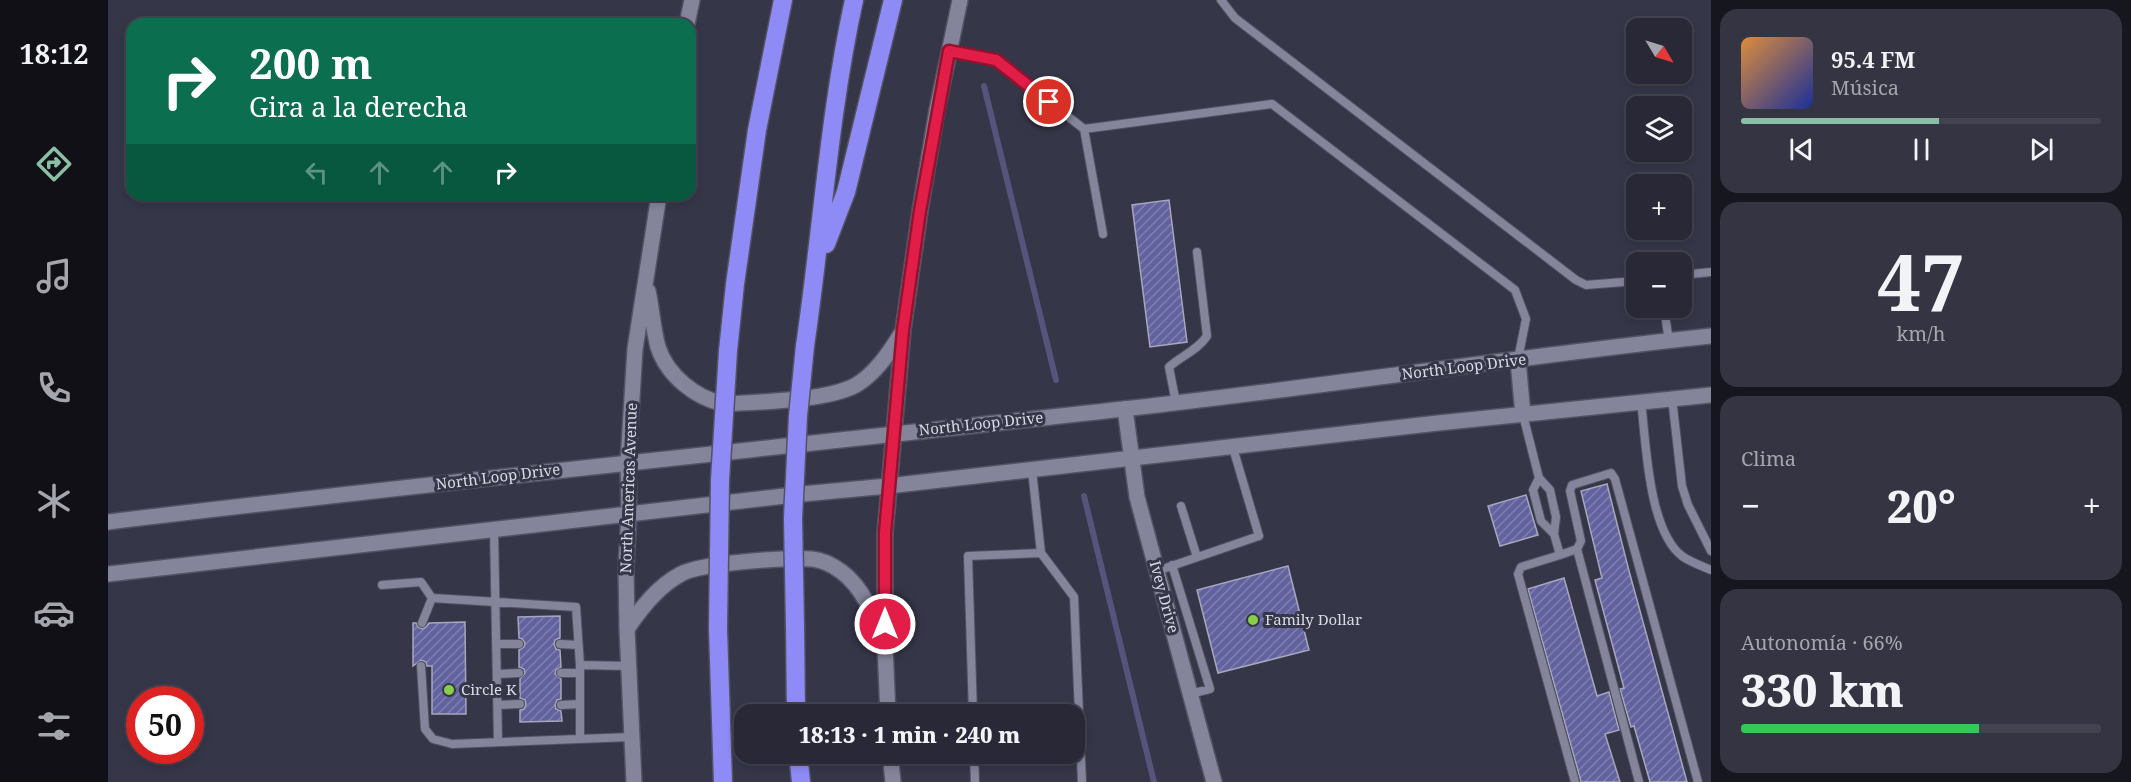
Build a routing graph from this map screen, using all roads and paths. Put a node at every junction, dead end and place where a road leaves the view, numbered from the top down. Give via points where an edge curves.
1 (692, 0) edge
2 (783, 0) edge
3 (854, 0) edge
4 (893, 0) edge
5 (960, 0) edge
6 (1221, 0) edge
7 (688, 18) edge
8 (949, 51) junction
9 (1084, 129) junction
10 (657, 201) edge
11 (1103, 234) dead end
12 (1197, 252) dead end
13 (816, 268) junction
14 (1711, 272) edge
15 (1692, 274) edge
16 (646, 279) junction
17 (1626, 282) edge
18 (1666, 318) edge
19 (903, 330) junction
20 (1711, 336) edge
21 (1669, 341) junction
22 (1518, 360) junction
23 (1711, 395) edge
24 (1672, 398) junction
25 (1641, 401) junction
26 (1176, 403) junction
27 (1125, 409) junction
28 (1523, 415) junction
29 (894, 434) junction
30 (1233, 448) junction
31 (1132, 458) junction
32 (628, 462) junction
33 (1032, 470) junction
34 (1539, 478) junction
35 (888, 486) junction
36 (1181, 506) dead end
37 (629, 514) junction
38 (108, 522) edge
39 (494, 529) junction
40 (1554, 534) junction
41 (1578, 549) junction
42 (1711, 551) edge
43 (1041, 553) junction
44 (1560, 555) junction
45 (1197, 557) junction
46 (1172, 565) junction
47 (1711, 570) edge
48 (1157, 571) junction
49 (108, 574) edge
50 (382, 585) dead end
51 (432, 598) junction
52 (496, 602) junction
53 (422, 623) dead end
54 (627, 629) junction
55 (519, 644) dead end
56 (560, 644) dead end
57 (496, 645) junction
58 (578, 645) junction
59 (885, 646) junction
60 (421, 666) dead end
61 (628, 666) junction
62 (580, 669) junction
63 (519, 673) dead end
64 (561, 673) dead end
65 (497, 674) junction
66 (1190, 694) junction
67 (520, 704) dead end
68 (580, 704) junction
69 (796, 704) edge
70 (888, 704) edge
71 (973, 704) edge
72 (498, 705) junction
73 (561, 705) dead end
74 (631, 737) junction
75 (580, 739) junction
76 (498, 742) junction
77 (799, 764) edge
78 (891, 764) edge
79 (974, 764) edge
80 (634, 782) edge
81 (723, 782) edge
82 (801, 782) edge
83 (893, 782) edge
84 (975, 782) edge
85 (1082, 782) edge
86 (1214, 782) edge
87 (1575, 782) edge
88 (1639, 782) edge
89 (1698, 782) edge

1 - 7 main road
2 - 81 highway, bridge via 757,130 728,351 720,480 718,629
3 - 13 highway via 835,105
4 - 13 highway via 846,192
5 - 8 main road
6 - 17 lane via 1234,18 1576,280 1586,285
8 - 9 lane via 996,60
8 - 19 main road via 921,200
9 - 11 lane
9 - 22 lane via 1272,104 1515,290 1526,319
10 - 16 main road, North Americas Avenue
12 - 26 lane via 1207,336 1201,345 1169,367
13 - 69 highway, bridge via 798,416 793,518
14 - 15 lane
16 - 19 main road via 656,339 667,366 692,390 724,404 804,398 857,385 881,363
16 - 32 main road, North Americas Avenue via 635,349
18 - 21 lane
19 - 29 main road
20 - 21 main road, North Loop Drive
21 - 22 main road, North Loop Drive
22 - 26 main road, North Loop Drive
22 - 28 main road
23 - 24 main road
24 - 25 main road
24 - 42 lane via 1682,486
25 - 28 main road
25 - 47 lane via 1656,512 1681,555
26 - 27 main road, North Loop Drive
27 - 29 main road, North Loop Drive
27 - 31 main road, Ivey Drive
28 - 30 main road
28 - 34 lane
29 - 32 main road, North Loop Drive
29 - 35 main road
30 - 31 main road
30 - 45 lane via 1259,536
31 - 33 main road
31 - 48 main road, Ivey Drive via 1137,497
32 - 37 main road, North Americas Avenue
32 - 38 main road, North Loop Drive
33 - 35 main road
33 - 43 lane
34 - 40 lane via 1550,490 1556,517
34 - 40 lane via 1533,490 1541,521
35 - 37 main road
35 - 59 main road
36 - 45 lane
37 - 39 main road
37 - 54 main road, North Americas Avenue
39 - 49 main road
39 - 52 lane
40 - 44 lane
41 - 44 lane
41 - 88 lane
41 - 89 lane via 1581,541 1572,485 1611,473
43 - 71 lane via 968,556
43 - 85 lane via 1074,597
44 - 87 lane via 1521,567 1518,574
45 - 46 lane
46 - 48 lane
46 - 66 lane via 1210,689
48 - 66 main road, Ivey Drive
50 - 51 lane via 421,582
51 - 52 lane
51 - 53 lane
52 - 57 lane
52 - 58 lane via 576,607
54 - 59 main road via 664,585 682,573 703,567 814,559 851,580 867,602
54 - 61 main road, North Americas Avenue
55 - 57 lane
56 - 58 lane
57 - 65 lane
58 - 62 lane
59 - 70 main road
60 - 76 lane via 425,729 433,739 452,744
61 - 62 lane
61 - 74 main road, North Americas Avenue
62 - 64 lane
62 - 68 lane
63 - 65 lane
65 - 72 lane
66 - 86 main road, Ivey Drive
67 - 72 lane
68 - 73 lane
68 - 75 lane
72 - 76 lane
74 - 75 lane
74 - 80 main road, North Americas Avenue
75 - 76 lane
77 - 82 highway
78 - 83 main road
79 - 84 lane

